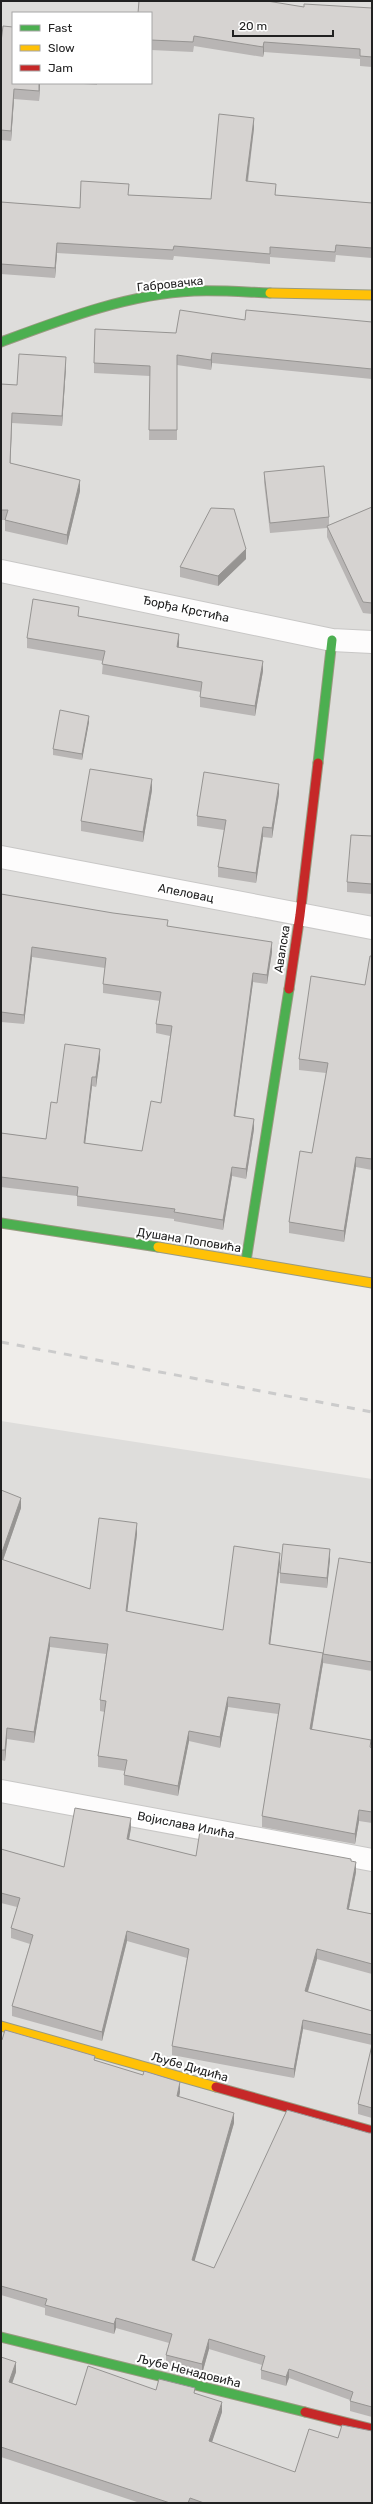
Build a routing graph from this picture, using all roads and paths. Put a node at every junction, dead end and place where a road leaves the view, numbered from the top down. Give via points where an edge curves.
1 (372, 295) edge
2 (1, 342) edge
3 (1, 571) edge
4 (332, 640) junction
5 (372, 642) edge
6 (1, 857) edge
7 (300, 915) junction
8 (372, 928) edge
9 (1, 1223) edge
10 (246, 1261) junction
11 (372, 1283) edge
12 (1, 1791) edge
13 (372, 1860) edge
14 (1, 2026) edge
15 (372, 2131) edge
16 (1, 2337) edge
17 (372, 2429) edge

1 - 2 street, Габровачка via 194,292 129,301 64,319
3 - 4 street, Ђорђа Крстића
4 - 5 street, Ђорђа Крстића
4 - 7 street, Авалска
6 - 7 street, Апеловац
7 - 8 street, Апеловац
7 - 10 street, Авалска
9 - 10 street, Душана Поповића
10 - 11 street, Душана Поповића
12 - 13 street, Војислава Илића
14 - 15 street, Љубе Дидића
16 - 17 street, Љубе Ненадовића

